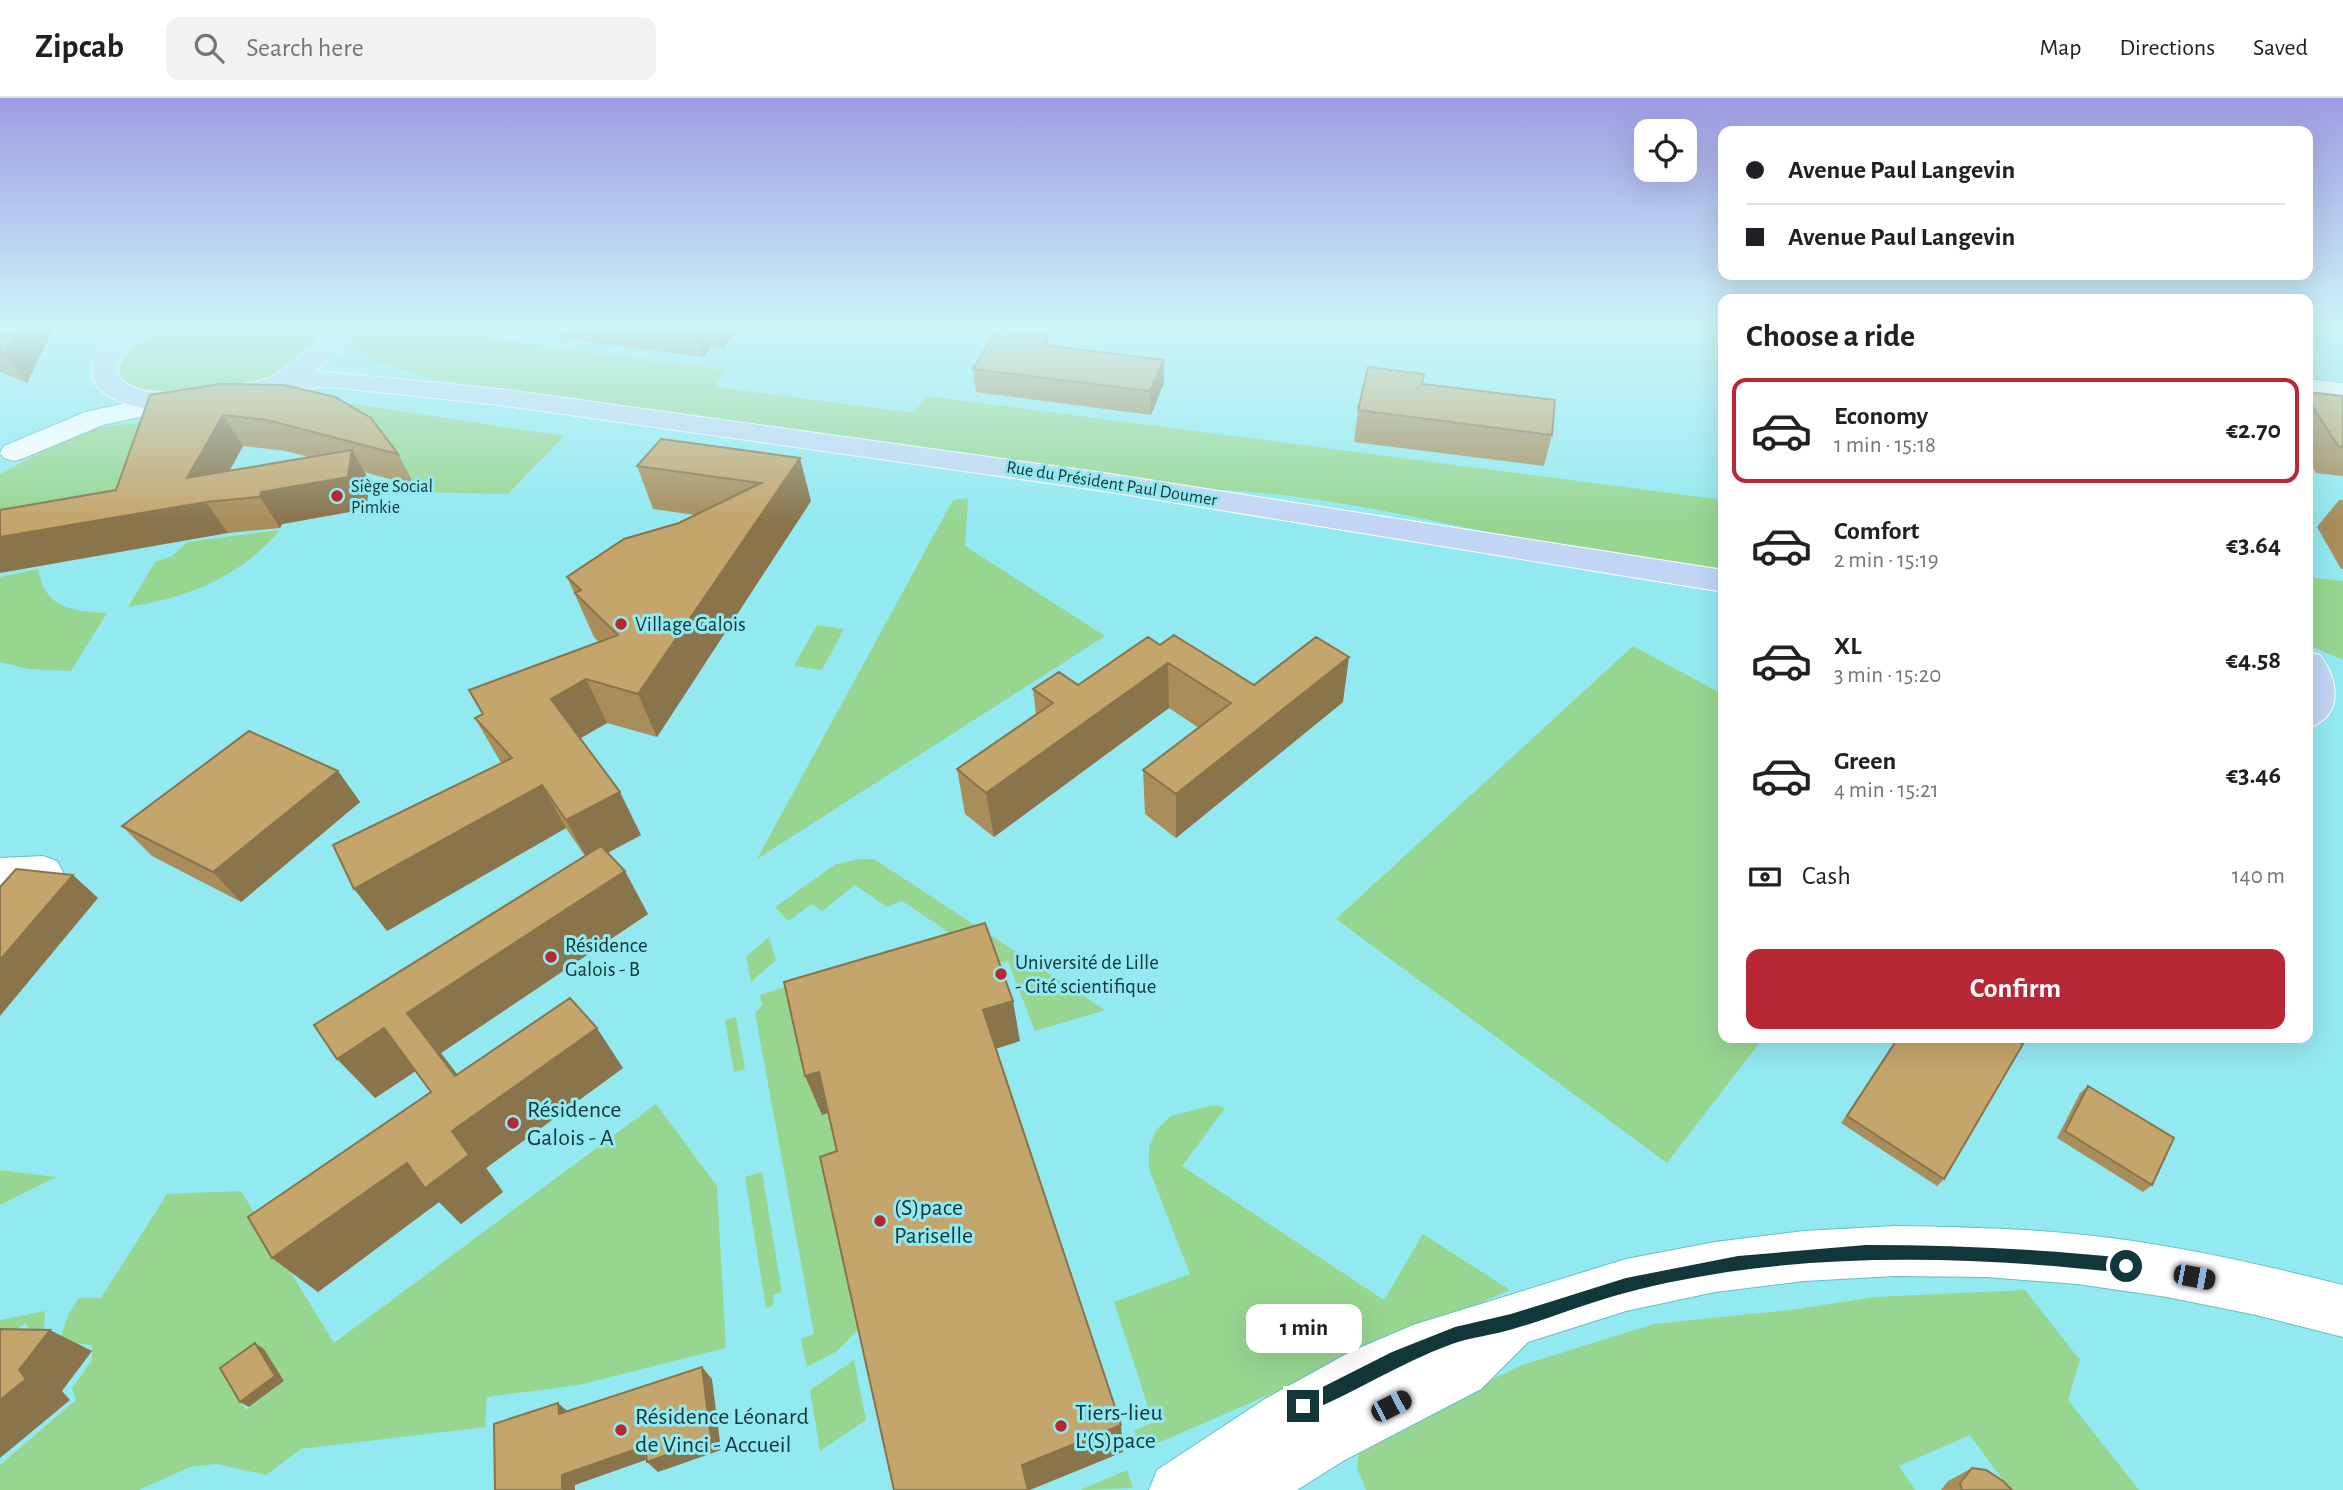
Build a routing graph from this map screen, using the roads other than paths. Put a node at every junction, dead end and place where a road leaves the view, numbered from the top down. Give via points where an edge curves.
1 (98, 391) edge
2 (117, 391) edge
3 (249, 391) edge
4 (443, 391) edge
5 (474, 391) edge
6 (244, 392) joint
7 (500, 397) junction
8 (167, 402) junction
9 (7, 456) edge
10 (1718, 580) edge
11 (2313, 655) edge
12 (2343, 666) edge
13 (2313, 672) edge
14 (2321, 710) edge
15 (43, 872) edge
16 (0, 874) edge
17 (2343, 1311) edge
18 (1511, 1322) junction
19 (1177, 1490) edge
20 (1246, 1490) edge

1 - 9 street via 84,408
2 - 8 main road via 135,399
3 - 6 main road, Rue du Président Paul Doumer
4 - 7 main road, Rue du Président Paul Doumer
5 - 7 main road, Rue du Président Paul Doumer
6 - 8 main road
7 - 10 main road, Rue du Président Paul Doumer via 1051,473
8 - 9 street via 95,418
11 - 12 main road
13 - 14 main road
15 - 16 street
17 - 18 street via 2136,1266 1957,1252 1866,1253 1738,1264 1674,1275 1563,1303
18 - 19 street via 1455,1335 1386,1364 1281,1419
18 - 20 street via 1462,1370 1323,1441

